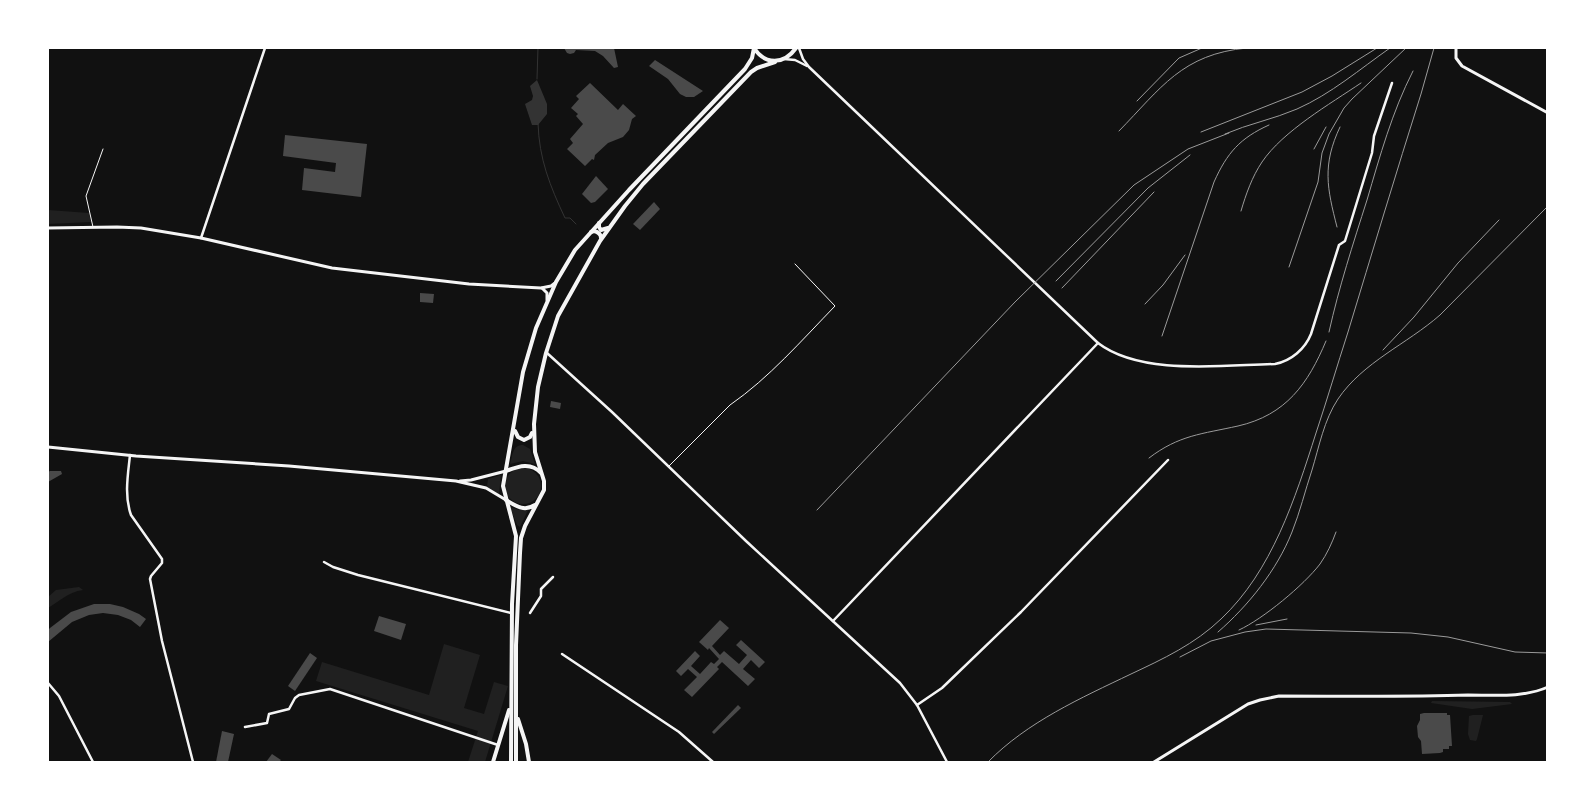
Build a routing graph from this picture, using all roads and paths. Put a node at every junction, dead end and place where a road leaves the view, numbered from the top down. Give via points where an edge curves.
1 (265, 48) edge
2 (754, 48) edge
3 (796, 48) edge
4 (800, 48) edge
5 (1456, 48) edge
6 (784, 59) junction
7 (775, 62) junction
8 (809, 67) junction
9 (1392, 82) dead end
10 (1548, 113) edge
11 (103, 149) dead end
12 (600, 221) junction
13 (93, 227) junction
14 (48, 228) edge
15 (609, 228) junction
16 (590, 233) junction
17 (201, 238) junction
18 (600, 241) junction
19 (795, 264) dead end
20 (556, 282) junction
21 (541, 288) junction
22 (547, 302) junction
23 (1098, 343) junction
24 (546, 353) junction
25 (514, 429) junction
26 (534, 431) junction
27 (48, 447) edge
28 (130, 455) junction
29 (1168, 460) dead end
30 (669, 466) junction
31 (506, 471) junction
32 (542, 475) junction
33 (456, 481) junction
34 (506, 500) junction
35 (539, 501) junction
36 (324, 562) dead end
37 (553, 577) dead end
38 (511, 613) junction
39 (530, 613) dead end
40 (832, 621) junction
41 (562, 654) dead end
42 (48, 683) edge
43 (1548, 687) edge
44 (510, 704) junction
45 (918, 705) junction
46 (517, 715) junction
47 (245, 727) dead end
48 (499, 745) junction
49 (92, 762) edge
50 (193, 762) edge
51 (493, 762) edge
52 (511, 762) edge
53 (516, 762) edge
54 (529, 762) edge
55 (713, 762) edge
56 (947, 762) edge
57 (1154, 762) edge

1 - 17 street
2 - 7 main road via 762,58
2 - 12 main road via 745,69
3 - 6 main road
4 - 8 street
5 - 10 street via 1456,58 1462,66
6 - 7 main road
6 - 8 street
7 - 15 main road via 751,72 643,184
8 - 23 street
9 - 23 street via 1345,241 1339,245 1311,334 1300,350 1286,361 1275,364 1170,366 1139,361
11 - 13 lane via 86,196
12 - 15 main road via 600,229
12 - 16 main road
13 - 14 street
13 - 17 street via 130,227
15 - 18 main road
16 - 18 main road via 597,232 601,236
16 - 20 main road via 572,254
17 - 21 street via 332,268 468,284
18 - 24 main road via 558,316
19 - 30 lane via 835,306
20 - 21 street
20 - 22 main road
21 - 22 street via 547,294
22 - 25 main road via 525,364
23 - 40 street
24 - 26 main road via 538,387
24 - 30 street
25 - 26 main road via 524,440
25 - 31 main road
26 - 32 main road
27 - 28 street
28 - 33 street
28 - 50 street via 128,504 131,515 162,559 150,579 162,641
29 - 45 street via 1021,612 942,688
30 - 40 street
31 - 32 main road via 528,466
31 - 33 street
31 - 34 main road via 503,486
32 - 35 main road via 544,490
33 - 34 street via 486,488
34 - 35 main road via 521,508 532,507
34 - 38 main road via 516,536
35 - 46 main road via 521,538 516,645
36 - 38 street via 358,575
37 - 39 street via 541,590 541,596
38 - 44 main road
40 - 45 street via 900,683
41 - 55 street via 679,732
42 - 49 street via 56,692
43 - 57 street via 1519,694 1279,696 1248,704
44 - 48 main road
44 - 52 main road
45 - 56 street
46 - 53 main road
46 - 54 main road
47 - 48 street via 267,723 269,714 289,709 299,695 330,689
48 - 51 main road

